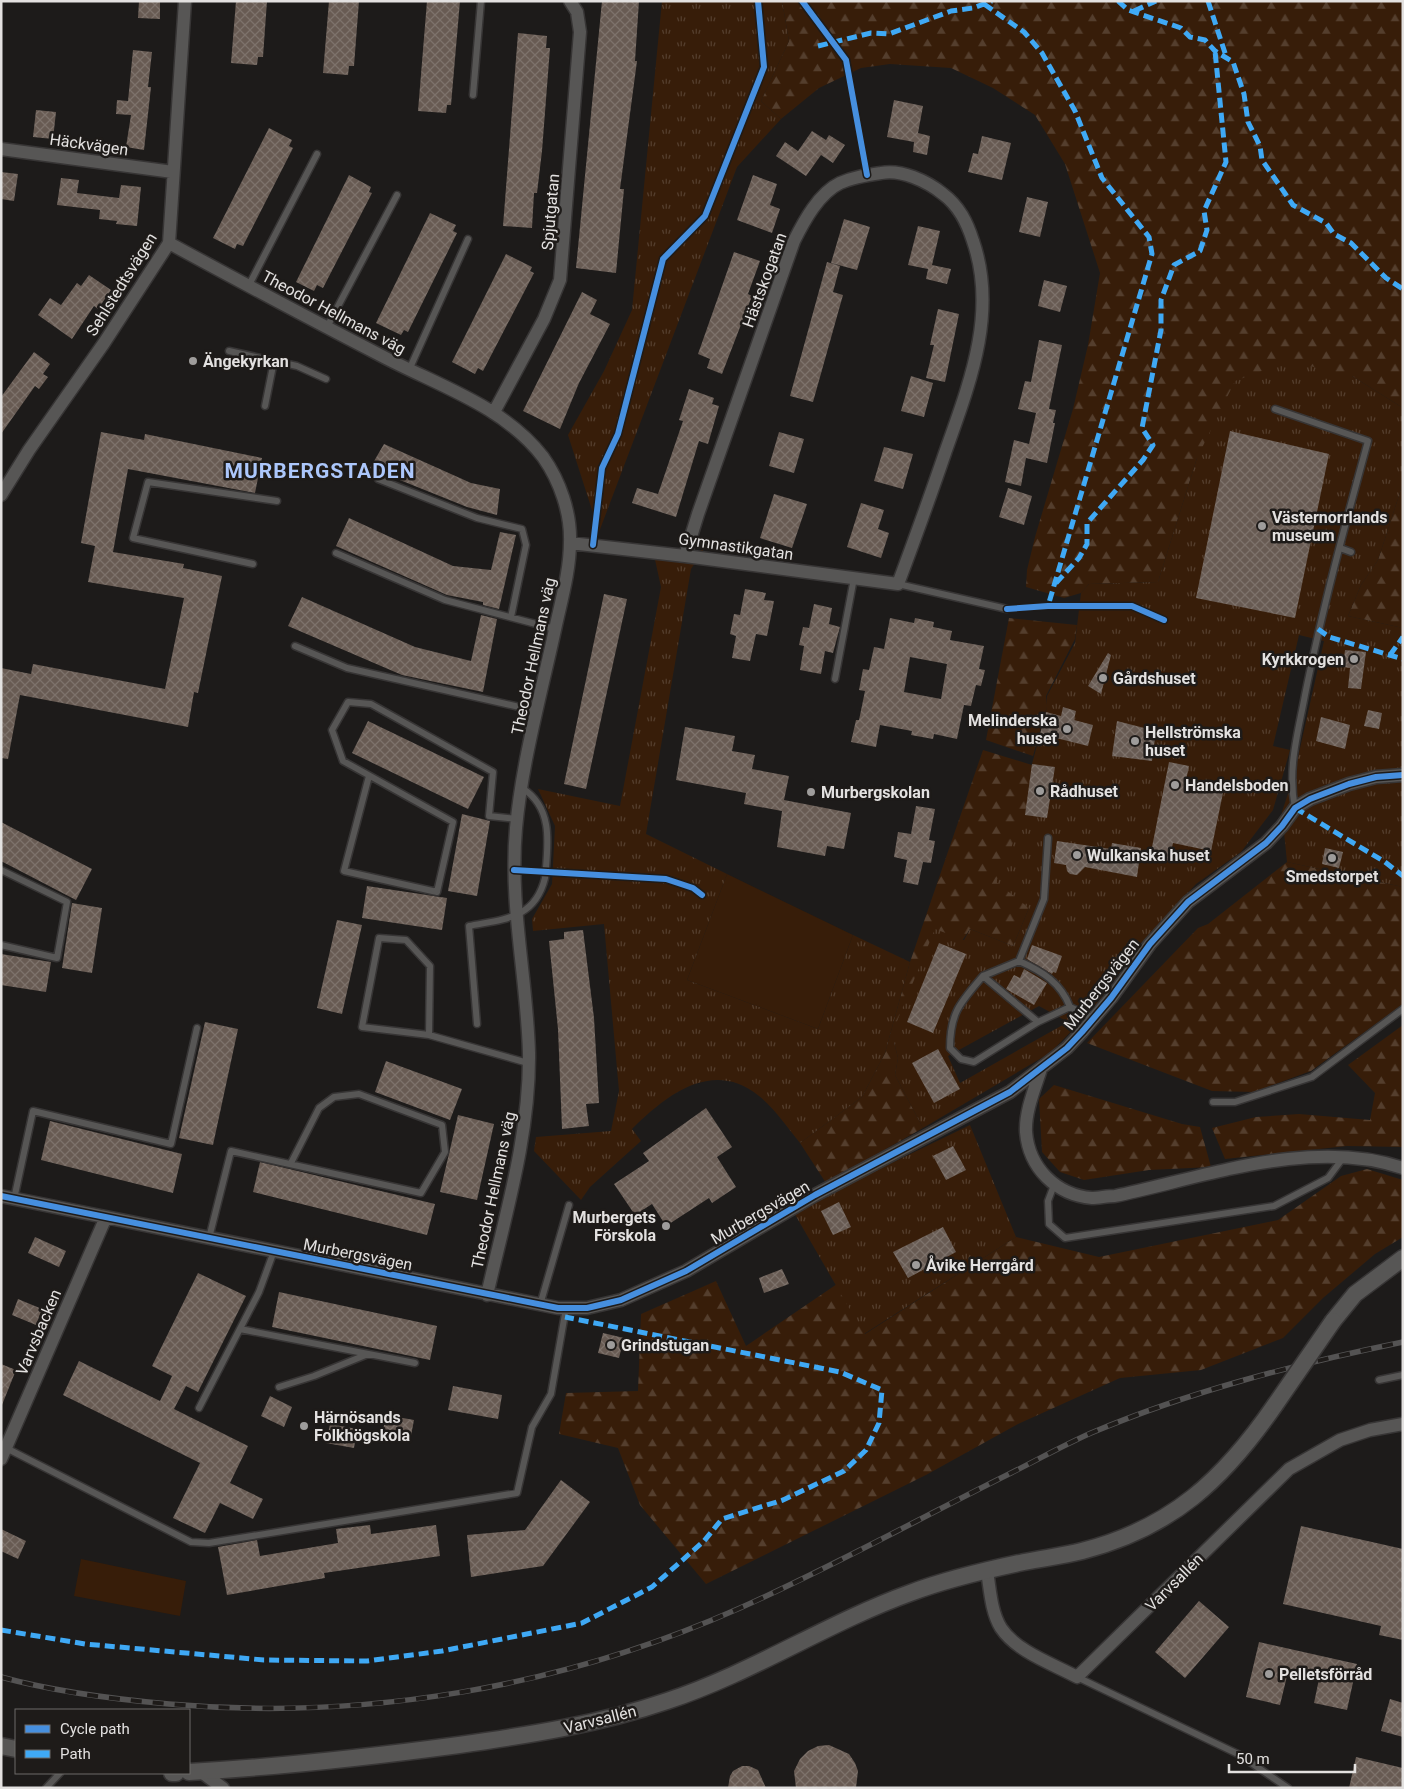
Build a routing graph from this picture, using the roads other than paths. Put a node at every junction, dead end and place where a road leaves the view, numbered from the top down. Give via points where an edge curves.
1 (185, 1) edge
2 (482, 1) edge
3 (570, 1) edge
4 (473, 95) dead end
5 (1, 149) edge
6 (317, 154) dead end
7 (173, 172) junction
8 (397, 195) dead end
9 (468, 239) dead end
10 (169, 243) junction
11 (249, 285) junction
12 (327, 327) junction
13 (229, 351) dead end
14 (274, 361) junction
15 (409, 370) junction
16 (326, 379) dead end
17 (265, 406) dead end
18 (1275, 409) dead end
19 (494, 412) junction
20 (378, 479) dead end
21 (1, 495) edge
22 (277, 501) dead end
23 (570, 543) junction
24 (1340, 548) junction
25 (1351, 552) dead end
26 (336, 553) dead end
27 (686, 556) junction
28 (253, 564) dead end
29 (854, 578) junction
30 (898, 584) junction
31 (1006, 609) dead end
32 (511, 618) junction
33 (555, 629) junction
34 (295, 646) dead end
35 (835, 678) dead end
36 (538, 711) junction
37 (1403, 775) edge
38 (369, 776) junction
39 (522, 788) junction
40 (1295, 808) junction
41 (517, 819) junction
42 (1048, 838) dead end
43 (1, 870) edge
44 (516, 917) junction
45 (1, 946) edge
46 (1019, 961) junction
47 (982, 976) junction
48 (1070, 1007) junction
49 (1403, 1009) edge
50 (1094, 1018) junction
51 (1038, 1022) junction
52 (477, 1024) dead end
53 (197, 1028) dead end
54 (429, 1035) junction
55 (528, 1063) junction
56 (1041, 1068) junction
57 (1213, 1102) dead end
58 (1343, 1158) junction
59 (291, 1163) junction
60 (1403, 1168) edge
61 (1054, 1185) junction
62 (8, 1197) edge
63 (569, 1205) dead end
64 (106, 1217) junction
65 (209, 1238) junction
66 (274, 1251) junction
67 (1403, 1258) edge
68 (487, 1294) junction
69 (540, 1304) junction
70 (566, 1308) junction
71 (240, 1329) junction
72 (369, 1353) junction
73 (415, 1363) dead end
74 (1403, 1375) edge
75 (1379, 1380) dead end
76 (279, 1387) dead end
77 (199, 1408) dead end
78 (1403, 1424) edge
79 (4, 1454) edge
80 (987, 1571) junction
81 (1077, 1677) junction
82 (1, 1746) edge
83 (15, 1749) edge
84 (195, 1772) edge
85 (59, 1774) edge
86 (46, 1788) edge
87 (223, 1788) edge
88 (1288, 1788) edge

1 - 7 street, Sehlstedtsvägen
2 - 4 lane
3 - 19 street, Spjutgatan via 577,12 580,32 560,280 544,319
5 - 7 street, Häckvägen
6 - 11 lane
7 - 10 street, Sehlstedtsvägen
8 - 12 lane
9 - 15 lane
10 - 11 street, Theodor Hellmans väg
10 - 21 street, Sehlstedtsvägen
11 - 12 street, Theodor Hellmans väg
12 - 15 street, Theodor Hellmans väg
13 - 14 lane
14 - 16 lane via 297,366
14 - 17 lane
15 - 19 street, Theodor Hellmans väg
18 - 24 lane via 1368,441
19 - 23 street, Theodor Hellmans väg via 524,435 545,460 568,514
20 - 32 lane via 477,518 522,530 526,546
22 - 28 lane via 148,482 133,538
23 - 27 street, Gymnastikgatan
23 - 33 street, Theodor Hellmans väg
24 - 25 lane
24 - 40 lane via 1318,629 1292,763 1291,788
26 - 32 lane via 446,600
27 - 29 street, Gymnastikgatan
27 - 30 street, Hästskogatan via 801,226 831,188 840,182 892,171 937,189 957,207 969,229 982,280 982,329 971,377
29 - 30 street, Gymnastikgatan
29 - 35 lane
30 - 31 lane
32 - 33 lane
33 - 36 street, Theodor Hellmans väg
34 - 36 lane via 346,668
36 - 39 street, Theodor Hellmans väg
37 - 40 street, Murbergsvägen via 1376,776 1349,784 1310,798
38 - 38 lane via 344,871 437,892 453,822
38 - 41 lane via 343,761 332,730 348,702 371,704 493,772 489,816
39 - 41 street, Theodor Hellmans väg
39 - 44 lane via 537,802 547,821 548,832 543,887 532,905
40 - 50 street, Murbergsvägen via 1266,843 1188,902 1169,921
41 - 44 street, Theodor Hellmans väg
42 - 46 lane via 1044,899
43 - 45 lane via 67,902 57,958
44 - 52 lane via 470,926
44 - 55 street, Theodor Hellmans väg
46 - 47 lane
46 - 48 lane via 1056,982
47 - 51 lane
47 - 51 lane via 956,1007 950,1048 961,1059 974,1062
48 - 50 lane
48 - 51 lane
49 - 57 lane via 1312,1077 1235,1102
50 - 56 street, Murbergsvägen via 1067,1048
53 - 62 lane via 171,1144 33,1111
54 - 54 lane via 362,1027 379,938 406,940 430,966
54 - 55 lane
55 - 68 street, Theodor Hellmans väg via 527,1105 517,1167
56 - 61 street via 1029,1105 1026,1132 1031,1155
56 - 70 street, Murbergsvägen via 1010,1092 815,1195 686,1272 621,1300 587,1308
58 - 60 street
58 - 61 street via 1305,1157 1270,1162 1092,1198
58 - 61 lane via 1328,1178 1274,1206 1065,1238 1049,1224 1048,1201
59 - 59 lane via 421,1193 446,1152 442,1125 359,1094 334,1097 319,1108
59 - 65 lane via 231,1151
62 - 64 street, Murbergsvägen
63 - 69 lane
64 - 65 street, Murbergsvägen
64 - 79 street, Varvsbacken
65 - 66 street, Murbergsvägen
66 - 68 street, Murbergsvägen
66 - 71 lane via 259,1292
67 - 80 street, Varvsallén, bridge via 1355,1294 1239,1454 1195,1496 1151,1526 1115,1541 1080,1552
68 - 69 street, Murbergsvägen
69 - 70 street, Murbergsvägen
70 - 79 lane via 551,1394 532,1427 517,1493 208,1543 191,1542
71 - 72 lane
71 - 77 lane
72 - 73 lane
72 - 76 lane
74 - 75 lane
78 - 81 street, Varvsallén via 1340,1440 1289,1469
80 - 81 street via 993,1606 1001,1628 1016,1643
80 - 84 street, Varvsallén via 910,1593 733,1675 668,1701 623,1714 520,1736 414,1751
81 - 88 lane via 1238,1754
82 - 83 street
84 - 87 street
85 - 86 lane

